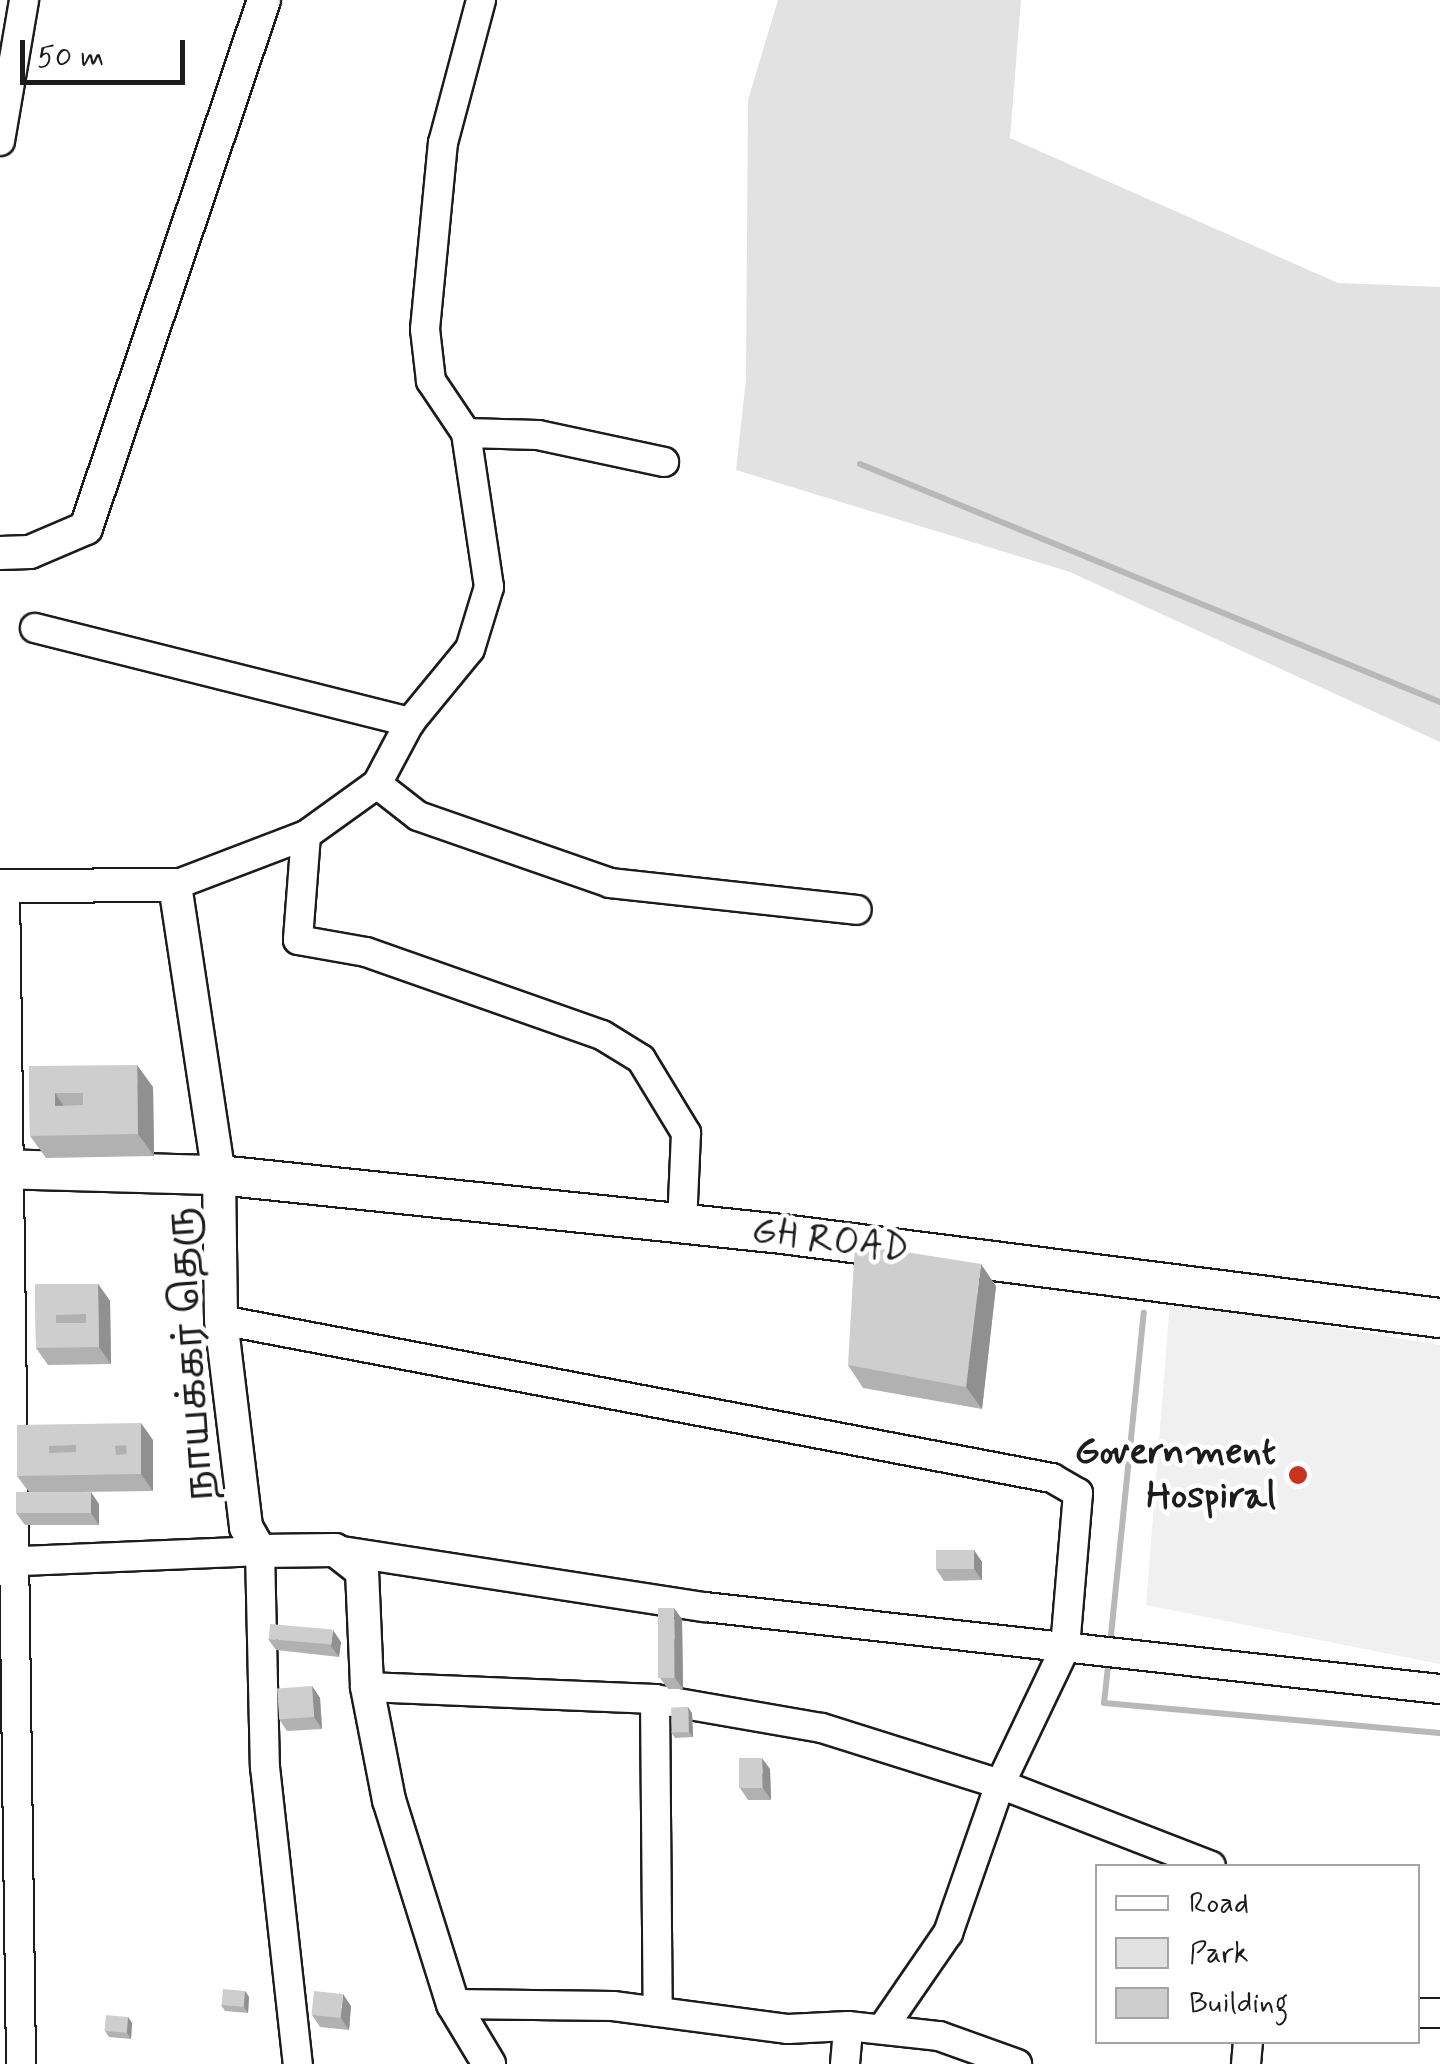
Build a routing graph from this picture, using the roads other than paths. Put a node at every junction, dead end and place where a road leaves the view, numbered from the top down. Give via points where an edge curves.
1 (24, 0) edge
2 (264, 0) edge
3 (481, 0) edge
4 (0, 141) edge
5 (466, 433) junction
6 (664, 462) dead end
7 (0, 554) edge
8 (35, 628) dead end
9 (410, 722) junction
10 (377, 784) junction
11 (306, 835) junction
12 (175, 885) junction
13 (2, 886) edge
14 (857, 910) dead end
15 (4, 1169) edge
16 (219, 1175) junction
17 (682, 1224) junction
18 (1440, 1318) edge
19 (222, 1320) junction
20 (335, 1550) junction
21 (260, 1551) junction
22 (6, 1562) edge
23 (1064, 1648) junction
24 (367, 1687) junction
25 (1440, 1689) edge
26 (655, 1699) junction
27 (1000, 1784) junction
28 (9, 1830) edge
29 (1207, 1864) edge
30 (10, 1968) edge
31 (453, 2004) junction
32 (658, 2012) junction
33 (848, 2026) junction
34 (882, 2029) junction
35 (20, 2064) edge
36 (298, 2064) edge
37 (490, 2064) edge
38 (845, 2064) edge
39 (1017, 2064) edge

1 - 4 street
2 - 7 street via 86,528 30,552
3 - 5 street via 443,144 425,328 431,381
5 - 6 street via 538,435
5 - 9 street via 489,587 470,649
8 - 9 street
9 - 10 street
10 - 11 street
10 - 14 street via 418,816 610,883
11 - 12 street
11 - 17 street via 298,940 366,952 602,1035 641,1059 686,1133
12 - 13 street
12 - 16 street, நாயக்கர் தெரு
13 - 15 street
15 - 16 main road, GH ROAD
15 - 22 street
16 - 17 main road, GH ROAD
16 - 19 street, நாயக்கர் தெரு
17 - 18 main road, GH ROAD
19 - 21 street, நாயக்கர் தெரு via 246,1528
19 - 23 street via 1052,1478 1078,1493
20 - 21 street
20 - 23 street via 706,1608
20 - 24 street via 362,1570
21 - 22 street
21 - 36 street via 264,1767
22 - 28 street
23 - 25 street
23 - 27 street
24 - 26 street
24 - 31 street via 390,1800
26 - 27 street via 822,1728
26 - 32 street
27 - 29 street
27 - 34 street via 948,1932
28 - 30 street
30 - 35 street
31 - 32 street
31 - 37 street
32 - 33 street via 788,2029
33 - 34 street
33 - 38 street
34 - 39 street via 939,2036

